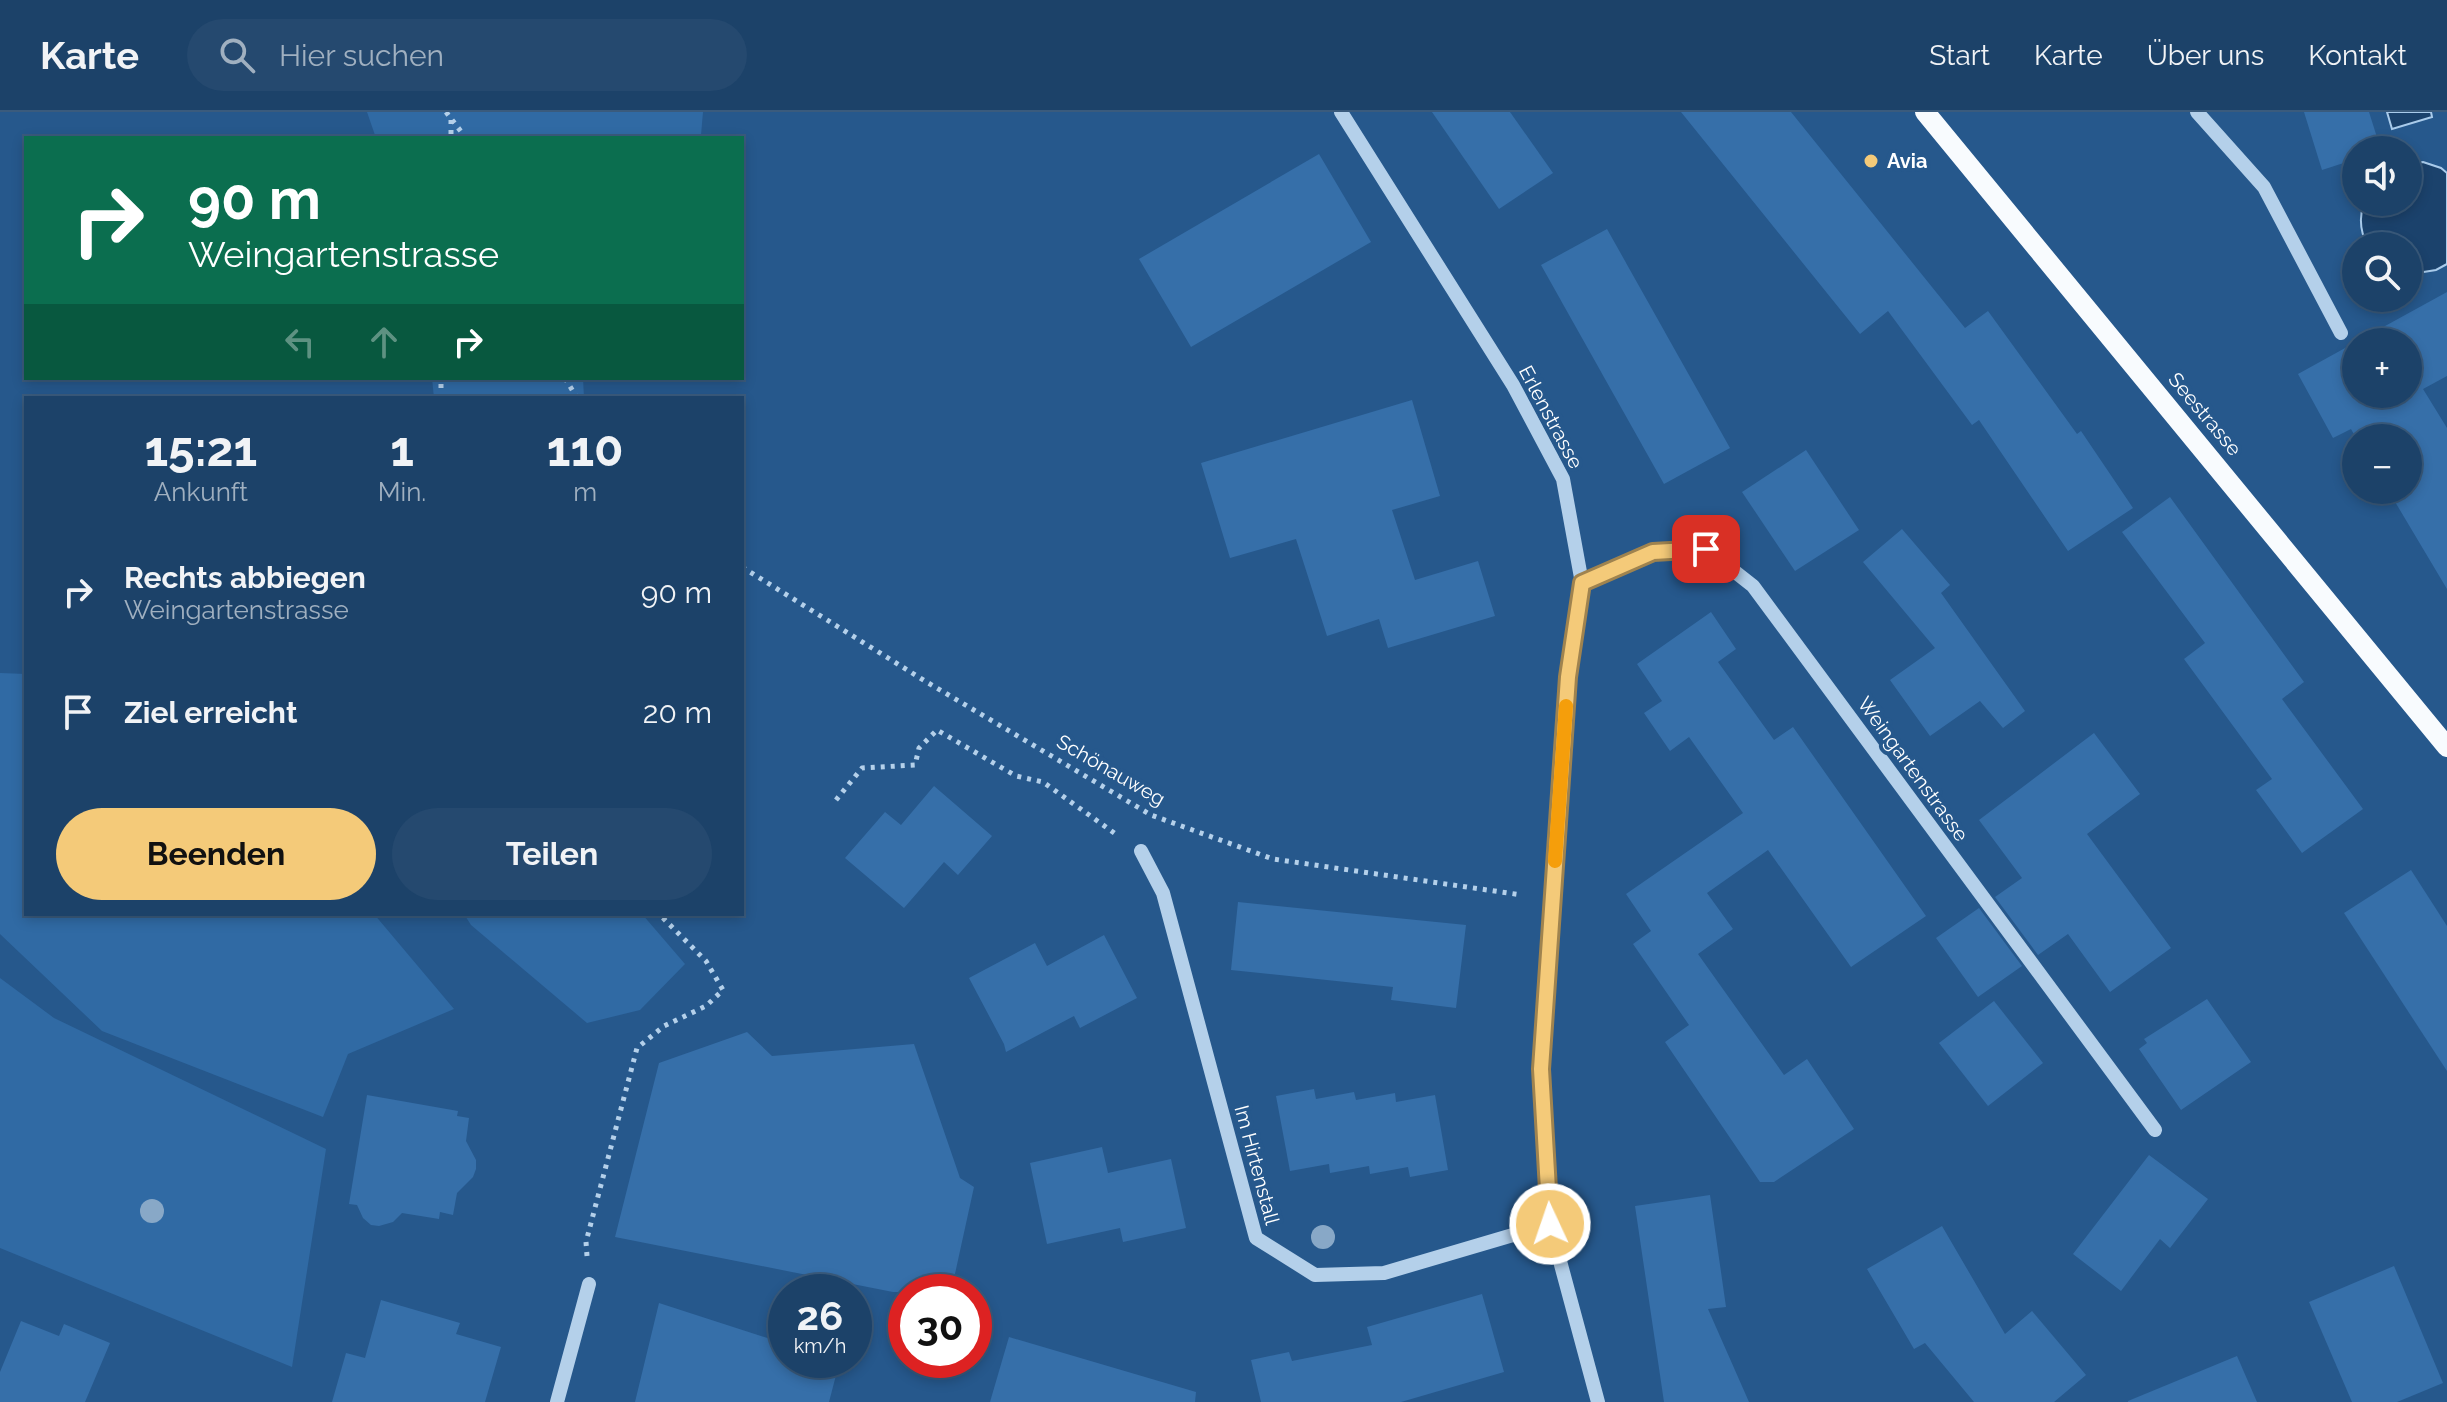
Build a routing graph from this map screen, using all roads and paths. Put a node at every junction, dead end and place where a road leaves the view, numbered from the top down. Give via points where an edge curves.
1 (446, 112) edge
2 (1341, 112) edge
3 (1925, 112) edge
4 (2197, 112) edge
5 (451, 120) junction
6 (451, 136) edge
7 (464, 136) edge
8 (2341, 333) dead end
9 (744, 568) edge
10 (1582, 583) junction
11 (2447, 747) edge
12 (836, 800) dead end
13 (1141, 851) joint
14 (1553, 899) junction
15 (661, 916) edge
16 (2155, 1130) dead end
17 (1550, 1224) junction
18 (586, 1242) dead end
19 (589, 1284) dead end
20 (557, 1402) edge
21 (1598, 1402) edge

1 - 5 path
2 - 10 street, Erlenstrasse via 1513,385 1563,479
3 - 11 main road, Seestrasse
4 - 8 street via 2264,187
5 - 6 path
5 - 7 path
9 - 14 path, Schönauweg via 1151,815 1273,859
10 - 14 street, Erlenstrasse via 1568,677
10 - 16 street, Weingartenstrasse via 1653,552 1706,549 1753,586
12 - 13 path via 862,768 915,765 919,748 937,730 1016,776 1043,782
13 - 17 street, Im Hirtenstall via 1163,893 1256,1238 1315,1275 1384,1273
14 - 17 street, Erlenstrasse via 1541,1069
15 - 18 path via 706,961 723,990 637,1048
17 - 21 street, Erlenstrasse
19 - 20 street

